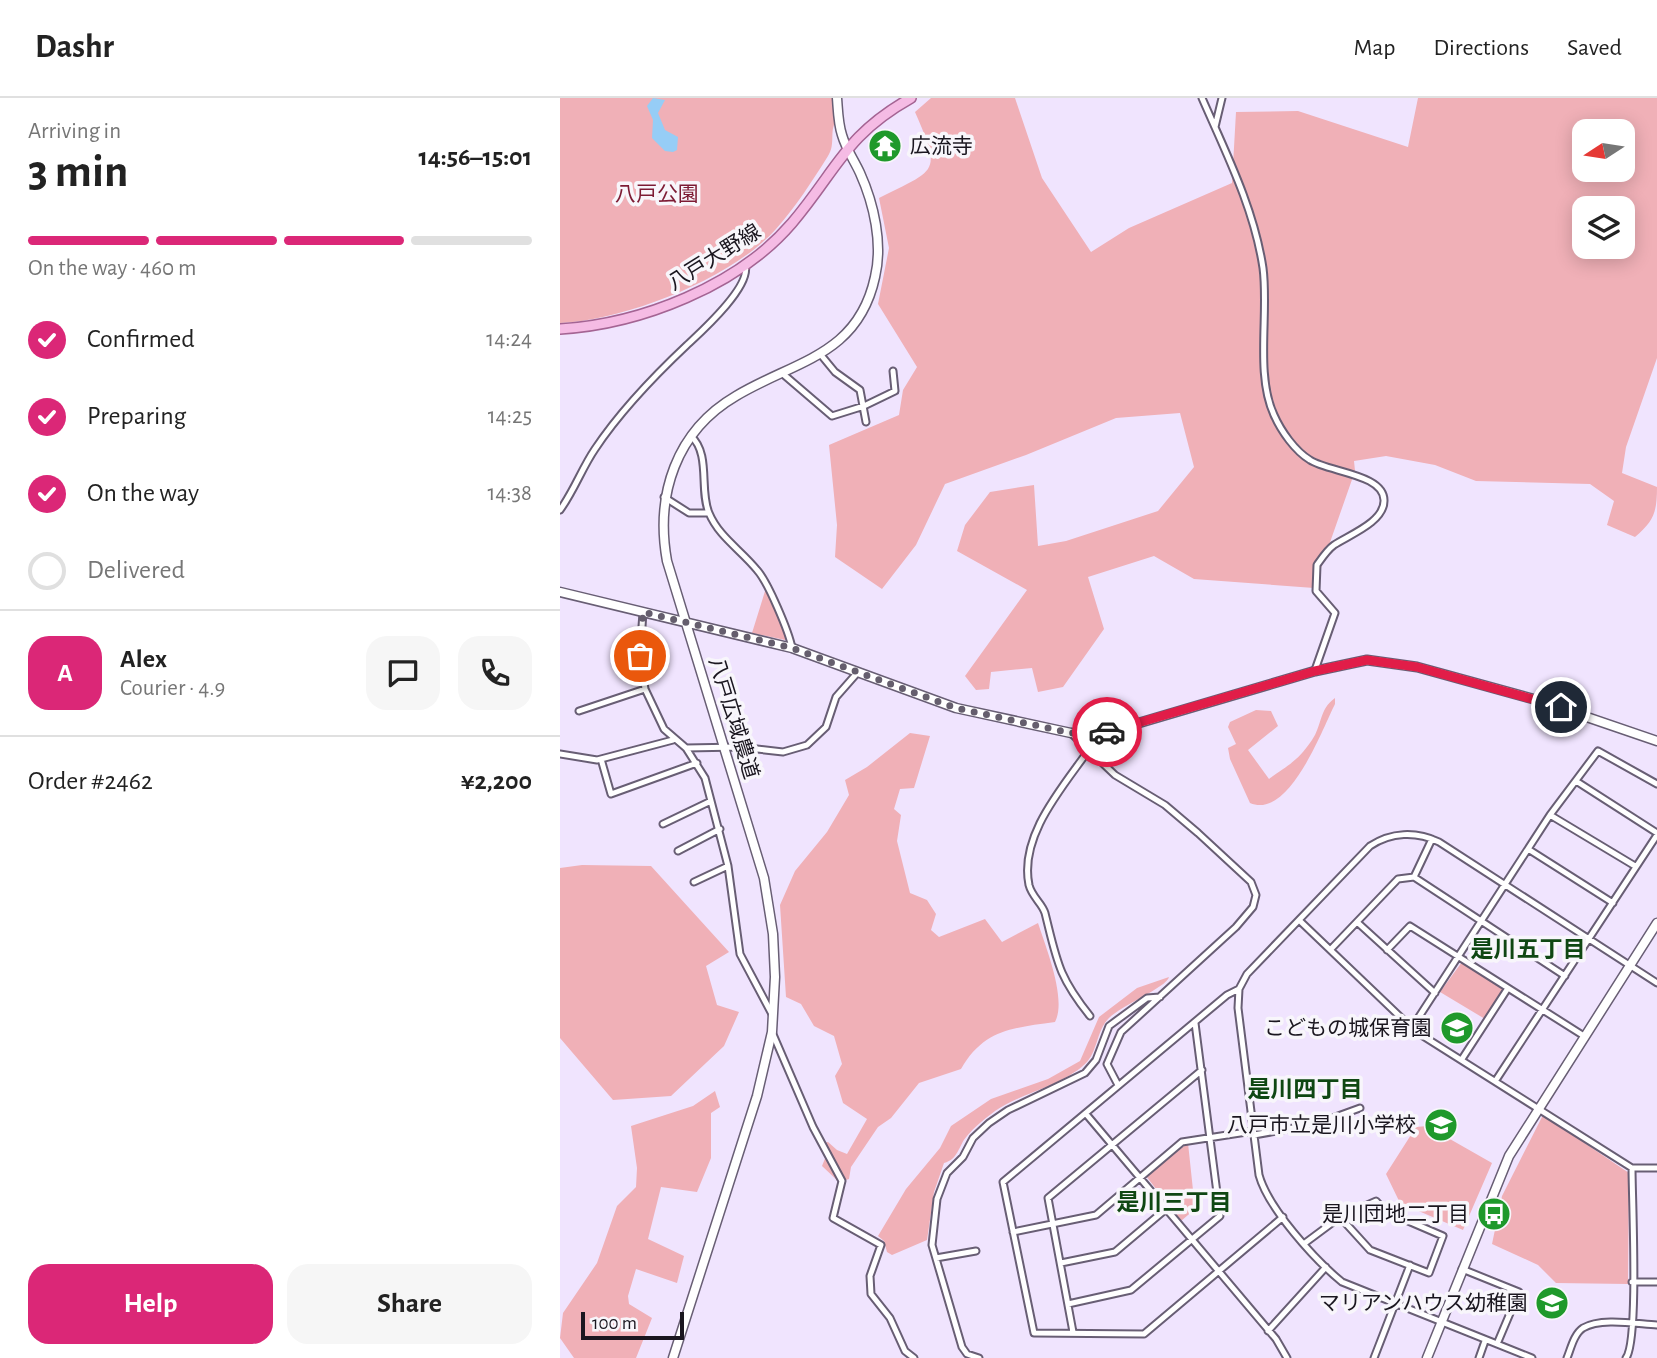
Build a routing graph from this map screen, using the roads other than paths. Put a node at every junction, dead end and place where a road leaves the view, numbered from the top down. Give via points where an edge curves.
1 (837, 98) edge
2 (911, 98) edge
3 (1202, 98) edge
4 (1222, 98) edge
5 (1215, 127) junction
6 (847, 147) junction
7 (744, 263) junction
8 (560, 329) edge
9 (821, 355) junction
10 (893, 371) dead end
11 (783, 374) junction
12 (864, 407) junction
13 (866, 422) dead end
14 (691, 436) junction
15 (664, 497) junction
16 (560, 510) edge
17 (709, 513) junction
18 (560, 592) edge
19 (643, 612) junction
20 (687, 622) junction
21 (792, 648) junction
22 (1315, 671) junction
23 (858, 672) junction
24 (645, 689) junction
25 (579, 711) dead end
26 (1071, 733) junction
27 (673, 740) junction
28 (1657, 741) edge
29 (725, 747) junction
30 (686, 748) junction
31 (1088, 751) junction
32 (560, 754) edge
33 (601, 759) junction
34 (697, 763) junction
35 (1576, 781) junction
36 (1657, 784) edge
37 (711, 801) junction
38 (1550, 815) junction
39 (663, 824) dead end
40 (720, 829) junction
41 (1657, 834) edge
42 (1432, 839) junction
43 (1528, 849) junction
44 (678, 851) dead end
45 (728, 866) junction
46 (1635, 866) junction
47 (1414, 877) junction
48 (694, 882) dead end
49 (1505, 885) junction
50 (1613, 903) junction
51 (1300, 920) junction
52 (1481, 920) junction
53 (1357, 922) junction
54 (1657, 923) edge
55 (1589, 939) junction
56 (1331, 949) junction
57 (1387, 950) junction
58 (1459, 956) junction
59 (1630, 965) junction
60 (1565, 976) junction
61 (1657, 983) edge
62 (1508, 988) junction
63 (1239, 989) junction
64 (1434, 993) junction
65 (1160, 997) junction
66 (1543, 1010) junction
67 (773, 1016) junction
68 (1090, 1016) dead end
69 (1195, 1023) junction
70 (1413, 1026) junction
71 (772, 1032) junction
72 (1584, 1036) junction
73 (1462, 1059) junction
74 (1202, 1070) junction
75 (1496, 1080) junction
76 (1118, 1085) junction
77 (1538, 1107) junction
78 (1360, 1108) dead end
79 (1086, 1114) junction
80 (1253, 1133) junction
81 (1210, 1136) junction
82 (1112, 1144) junction
83 (1632, 1168) junction
84 (1657, 1168) edge
85 (1140, 1177) junction
86 (1166, 1209) junction
87 (1283, 1217) junction
88 (1340, 1217) junction
89 (1052, 1224) junction
90 (1013, 1232) junction
91 (1192, 1239) junction
92 (1305, 1243) junction
93 (976, 1251) dead end
94 (936, 1258) junction
95 (1060, 1263) junction
96 (1410, 1265) junction
97 (1326, 1267) junction
98 (1462, 1269) junction
99 (1218, 1270) junction
100 (1632, 1282) junction
101 (1657, 1282) edge
102 (1069, 1304) junction
103 (1395, 1304) junction
104 (1441, 1322) junction
105 (1632, 1324) junction
106 (1657, 1325) edge
107 (1268, 1331) junction
108 (1073, 1332) junction
109 (1486, 1341) junction
110 (1497, 1344) junction
111 (966, 1356) edge
112 (1524, 1357) edge
113 (673, 1358) edge
114 (914, 1358) edge
115 (979, 1358) edge
116 (1287, 1358) edge
117 (1374, 1358) edge
118 (1427, 1358) edge
119 (1479, 1358) edge
120 (1532, 1358) edge
121 (1567, 1358) edge
122 (1626, 1358) edge

1 - 6 street, 八戸広域農道
2 - 6 main road, 八戸大野線 via 875,121
3 - 5 street
4 - 5 street
5 - 22 street via 1259,245 1266,307 1265,379 1275,416 1306,458 1371,481 1385,498 1376,517 1333,546 1317,565 1316,591 1335,613
6 - 7 main road, 八戸大野線 via 789,227
6 - 9 street, 八戸広域農道 via 865,185 875,222 878,264 857,320
7 - 8 main road, 八戸大野線 via 652,312
7 - 16 street via 746,275 716,318 649,381 618,419 580,472
9 - 11 street, 八戸広域農道
9 - 12 street via 860,390
10 - 12 street via 895,391
11 - 12 street via 828,415
11 - 14 street, 八戸広域農道 via 727,401
12 - 13 street
14 - 15 street, 八戸広域農道
14 - 17 street via 700,447
15 - 17 street via 689,513
15 - 20 street, 八戸広域農道 via 664,544
17 - 21 street via 720,533 764,578
18 - 19 street
19 - 20 street
19 - 24 street via 640,656
20 - 21 street
20 - 29 street, 八戸広域農道
21 - 23 street
22 - 26 street via 1100,734
22 - 28 street via 1367,660 1417,667 1586,714
23 - 26 street via 956,708
23 - 29 street via 836,697 826,727 807,745 783,752
24 - 25 street
24 - 27 street
26 - 31 street
27 - 30 street
27 - 33 street
29 - 30 street
29 - 67 street, 八戸広域農道 via 770,908 775,956
30 - 34 street
31 - 65 street via 1115,775 1166,805 1255,890 1253,907 1236,927
31 - 68 street via 1035,830 1028,877 1031,893 1044,911 1062,976
32 - 33 street
33 - 34 street via 611,794
34 - 37 street
35 - 36 street via 1598,751
35 - 38 street
35 - 41 street
37 - 39 street
37 - 40 street
38 - 43 street
38 - 46 street
40 - 44 street
40 - 45 street
41 - 46 street
42 - 47 street
42 - 49 street
42 - 51 street via 1404,834 1376,842
43 - 49 street
43 - 50 street
45 - 48 street
45 - 67 street via 740,954
46 - 50 street
47 - 52 street
47 - 53 street via 1398,880
49 - 52 street
49 - 55 street
50 - 55 street
51 - 56 street
51 - 63 street via 1247,974
52 - 58 street
52 - 60 street
53 - 56 street
53 - 57 street
54 - 59 street
55 - 59 street
55 - 60 street
56 - 70 street
57 - 58 street via 1410,926
57 - 64 street
58 - 62 street
58 - 64 street
59 - 61 street
59 - 72 street
60 - 66 street
62 - 66 street
62 - 73 street
63 - 69 street
63 - 80 street
64 - 70 street
65 - 76 street via 1114,1043 1107,1067
65 - 94 street via 1147,998 1109,1026 1090,1069 999,1115 973,1138 939,1192 932,1245
66 - 72 street
66 - 75 street
67 - 71 street, 八戸広域農道
69 - 74 street
69 - 76 street
70 - 73 street
71 - 113 street, 八戸広域農道 via 757,1096
71 - 114 street via 842,1181 833,1218 881,1245 870,1276 871,1294 890,1318 905,1351
72 - 77 street
73 - 75 street
74 - 81 street
74 - 82 street
75 - 77 street
76 - 79 street
77 - 83 street
77 - 98 street via 1509,1156
78 - 80 street via 1312,1125
79 - 82 street
79 - 90 street via 1003,1182
80 - 81 street
80 - 87 street via 1261,1184
81 - 85 street via 1182,1142
81 - 91 street via 1220,1216
82 - 85 street
82 - 89 street via 1048,1198
83 - 84 street
83 - 100 street
85 - 86 street
85 - 89 street via 1096,1215
86 - 91 street
86 - 95 street via 1115,1252
87 - 92 street
87 - 99 street
88 - 92 street
88 - 96 street via 1370,1250
88 - 96 street via 1376,1201 1385,1211 1443,1236 1429,1273
89 - 90 street
89 - 95 street
90 - 108 street via 1034,1333
91 - 99 street
91 - 102 street via 1131,1290
92 - 97 street
93 - 94 street
94 - 111 street
95 - 102 street
96 - 103 street
97 - 103 street via 1353,1288
97 - 107 street
98 - 104 street
98 - 110 street via 1519,1292
99 - 107 street
99 - 108 street via 1144,1334
100 - 101 street
100 - 105 street
102 - 108 street
103 - 104 street
103 - 117 street
104 - 109 street
104 - 118 street
105 - 106 street
105 - 121 street via 1583,1328
105 - 122 street via 1631,1352
107 - 116 street
109 - 110 street
109 - 119 street
110 - 112 street
111 - 115 street
112 - 120 street

